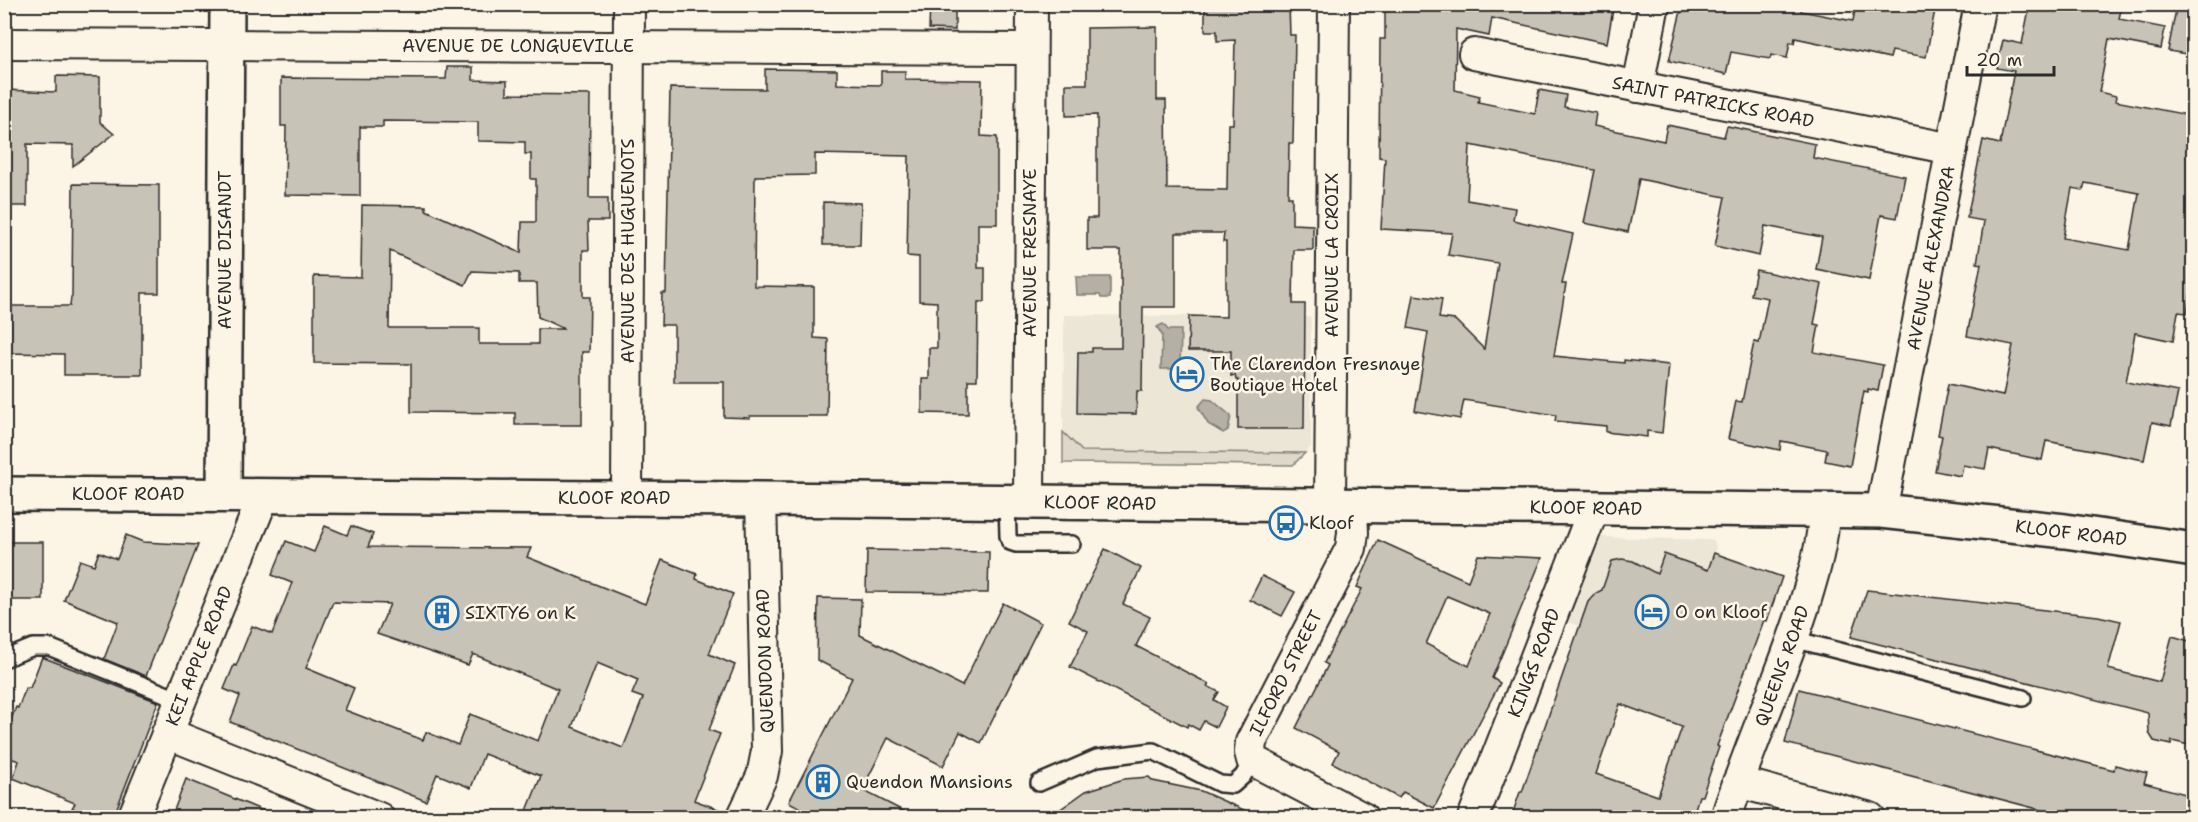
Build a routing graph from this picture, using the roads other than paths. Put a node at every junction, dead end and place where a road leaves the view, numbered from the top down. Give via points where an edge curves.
1 (227, 4) edge
2 (629, 4) edge
3 (1032, 4) edge
4 (1334, 4) edge
5 (1654, 4) edge
6 (1980, 4) edge
7 (4, 44) edge
8 (227, 45) junction
9 (629, 47) junction
10 (1032, 49) junction
11 (1474, 54) dead end
12 (1638, 87) junction
13 (1952, 149) junction
14 (4, 494) edge
15 (224, 495) junction
16 (264, 495) junction
17 (627, 498) junction
18 (760, 499) junction
19 (1018, 502) junction
20 (1341, 505) junction
21 (1594, 508) junction
22 (1824, 511) junction
23 (1881, 511) junction
24 (1072, 544) dead end
25 (2193, 550) edge
26 (1793, 639) junction
27 (4, 659) edge
28 (2023, 698) dead end
29 (180, 700) junction
30 (167, 733) junction
31 (1252, 760) junction
32 (1738, 782) junction
33 (1039, 783) dead end
34 (133, 818) edge
35 (379, 818) edge
36 (742, 818) edge
37 (1363, 818) edge
38 (1473, 818) edge
39 (1726, 818) edge
40 (1870, 818) edge

1 - 8 main road, AVENUE DISANDT
2 - 9 street, AVENUE DES HUGUENOTS
3 - 10 street, AVENUE FRESNAYE
4 - 20 street, AVENUE LA CROIX
5 - 12 street
6 - 13 street, AVENUE ALEXANDRA
7 - 8 street, AVENUE DE LONGUEVILLE
8 - 9 street, AVENUE DE LONGUEVILLE
8 - 15 main road, AVENUE DISANDT
9 - 10 street, AVENUE DE LONGUEVILLE
9 - 17 street, AVENUE DES HUGUENOTS
10 - 19 street, AVENUE FRESNAYE
11 - 12 street, SAINT PATRICKS ROAD
12 - 13 street, SAINT PATRICKS ROAD
13 - 23 street, AVENUE ALEXANDRA
14 - 15 main road, KLOOF ROAD
15 - 16 main road, KLOOF ROAD
16 - 17 main road, KLOOF ROAD
16 - 29 street, KEI APPLE ROAD
17 - 18 main road, KLOOF ROAD
18 - 19 main road, KLOOF ROAD
18 - 36 street, QUENDON ROAD via 767,751 762,776
19 - 20 main road, KLOOF ROAD
19 - 24 lane via 1008,536 1010,542
20 - 21 main road, KLOOF ROAD
20 - 31 street, ILFORD STREET via 1353,533 1351,548 1251,742
21 - 22 main road, KLOOF ROAD
21 - 38 street, KINGS ROAD
22 - 23 main road, KLOOF ROAD
22 - 26 street, QUEENS ROAD via 1824,535
23 - 25 main road, KLOOF ROAD
26 - 28 lane
26 - 32 street, QUEENS ROAD
27 - 29 lane via 33,647 49,647
29 - 30 street, KEI APPLE ROAD
30 - 34 street, KEI APPLE ROAD
30 - 35 street
31 - 33 lane via 1233,785 1220,784 1153,751 1097,758
31 - 37 street, ILFORD STREET
32 - 39 street, QUEENS ROAD
32 - 40 street

